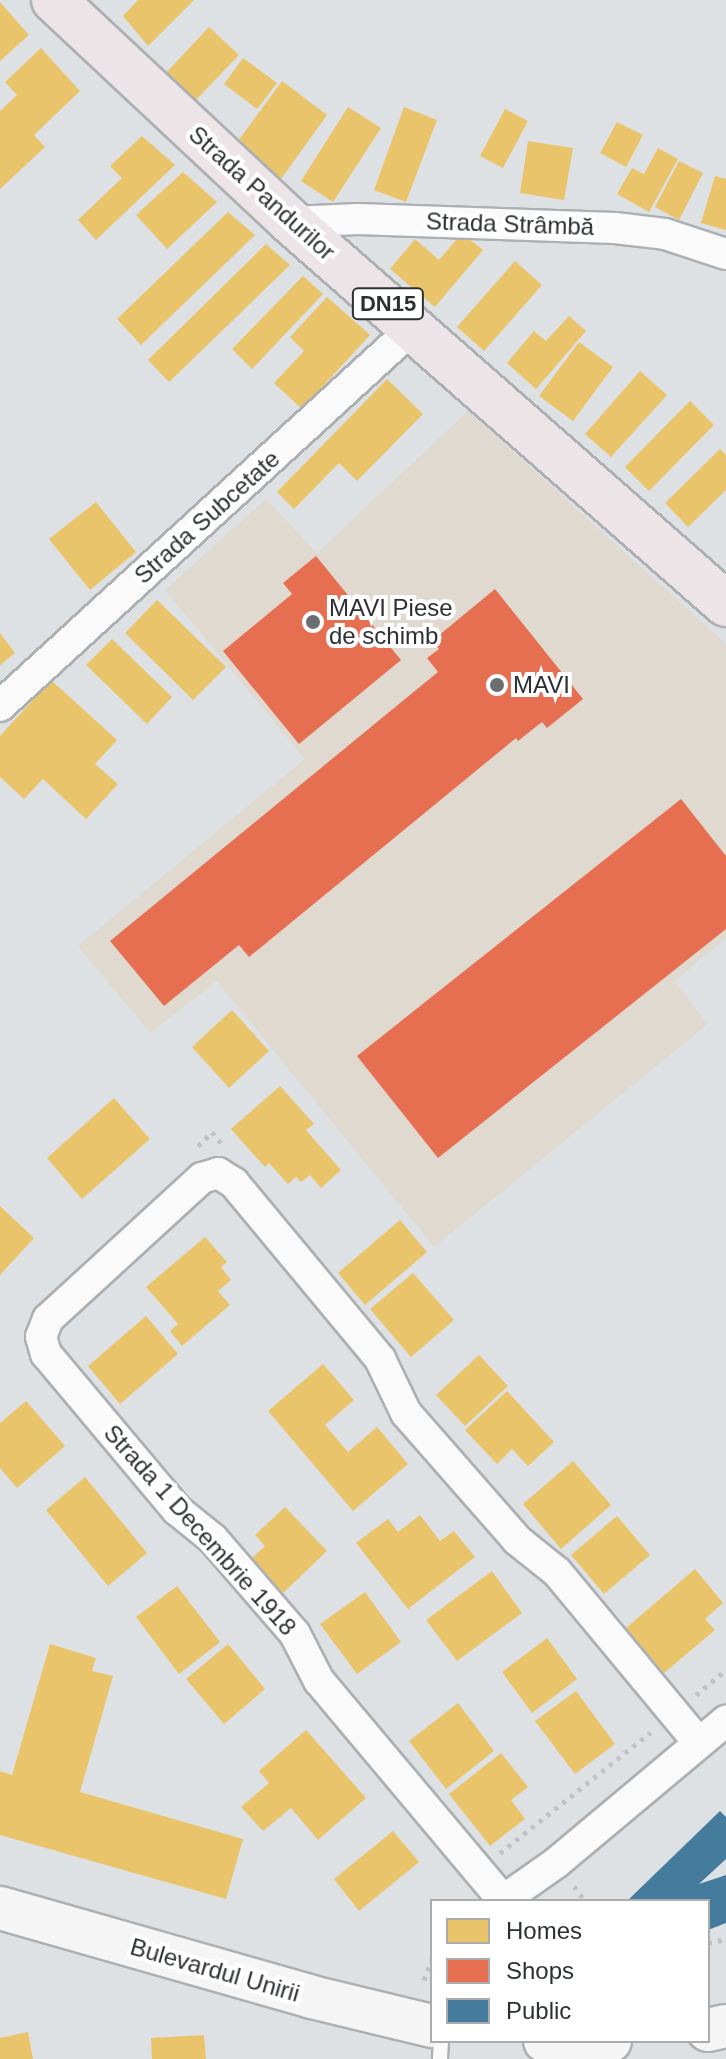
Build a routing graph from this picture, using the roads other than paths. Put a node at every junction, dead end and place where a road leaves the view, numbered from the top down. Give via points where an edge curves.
1 (54, 0) edge
2 (291, 222) junction
3 (726, 254) edge
4 (414, 327) junction
5 (726, 604) edge
6 (0, 706) edge
7 (726, 1721) edge
8 (699, 1743) junction
9 (501, 1899) edge
10 (503, 1899) edge
11 (0, 1908) edge
12 (430, 2026) edge

1 - 2 highway, Strada Pandurilor / DN15
2 - 3 street, Strada Strâmbă via 358,219 615,228 665,234
2 - 4 highway, Strada Pandurilor / DN15
4 - 5 highway, Strada Pandurilor / DN15
4 - 6 street, Strada Subcetate
7 - 8 street
8 - 9 street, Strada 1 Decembrie 1918 via 557,1572 517,1540 406,1413 380,1359 234,1183 218,1173 202,1178 48,1319 41,1337 46,1354 177,1510 213,1539 295,1634 319,1681
8 - 10 street via 556,1863
11 - 12 main road, Bulevardul Unirii

